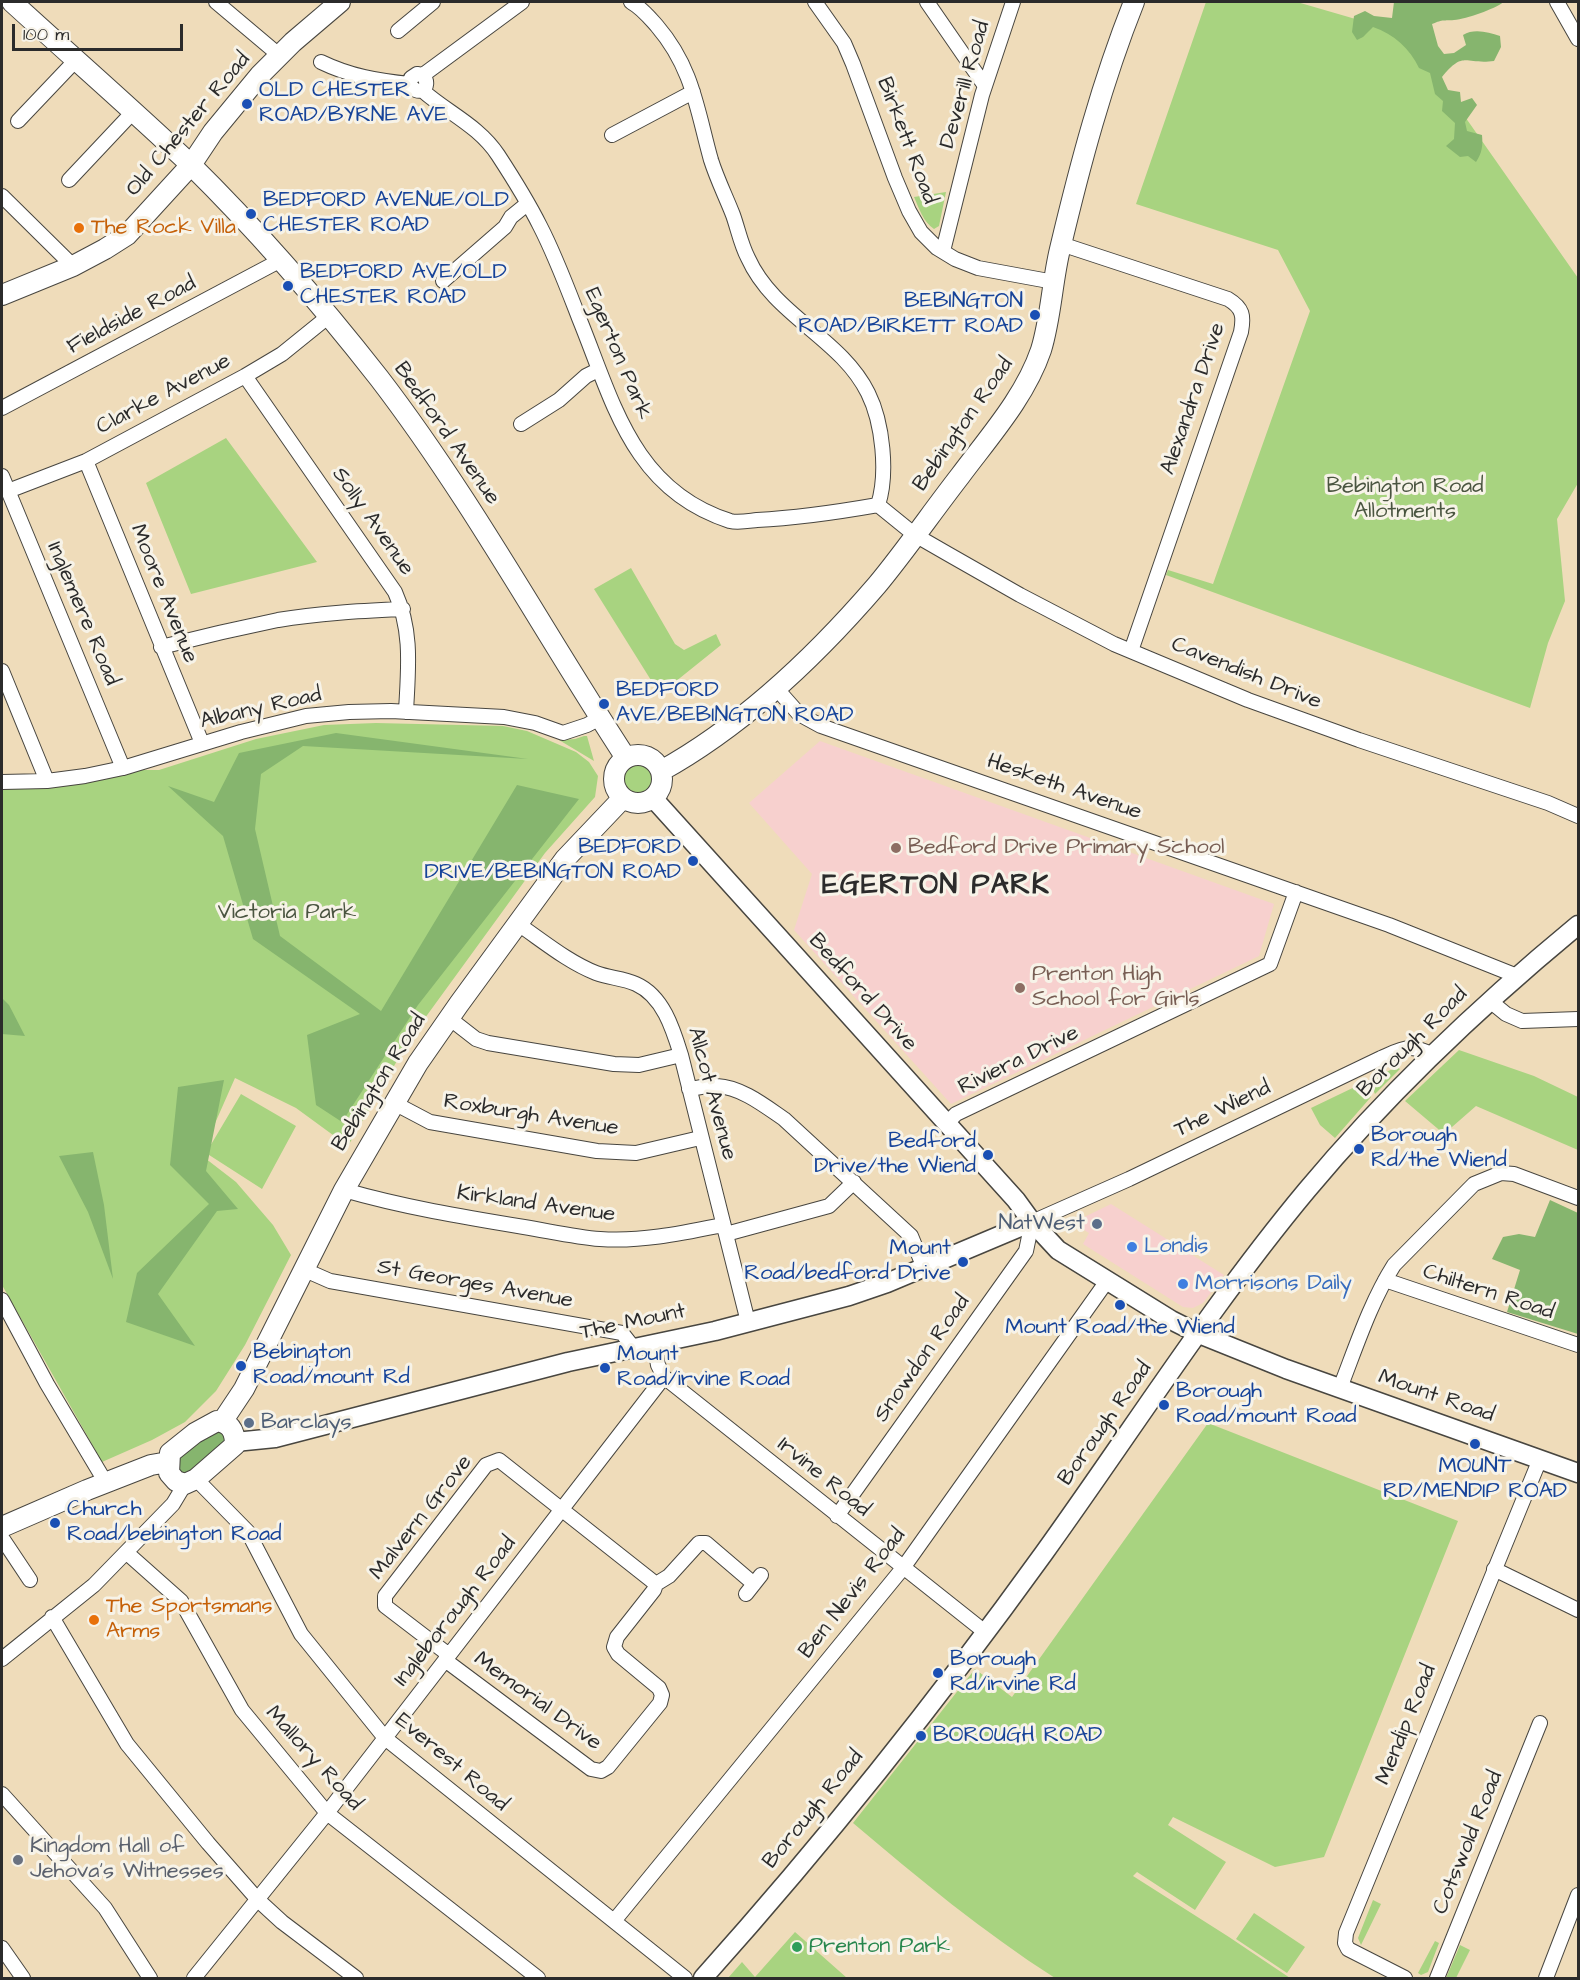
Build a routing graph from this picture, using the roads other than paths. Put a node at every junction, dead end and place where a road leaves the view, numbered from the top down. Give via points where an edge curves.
1 (12, 2) edge
2 (216, 2) edge
3 (340, 2) edge
4 (433, 2) edge
5 (522, 2) edge
6 (631, 2) edge
7 (815, 2) edge
8 (927, 2) edge
9 (1013, 2) edge
10 (1134, 2) edge
11 (1557, 2) edge
12 (398, 31) dead end
13 (1578, 36) edge
14 (279, 55) junction
15 (76, 60) junction
16 (321, 62) dead end
17 (423, 75) junction
18 (410, 84) junction
19 (985, 86) junction
20 (423, 90) junction
21 (693, 92) junction
22 (133, 112) junction
23 (18, 121) dead end
24 (612, 135) dead end
25 (190, 165) junction
26 (69, 180) dead end
27 (2, 196) edge
28 (527, 204) junction
29 (1061, 244) junction
30 (943, 251) junction
31 (281, 260) junction
32 (73, 266) junction
33 (443, 281) dead end
34 (1054, 282) junction
35 (2, 295) edge
36 (329, 316) junction
37 (598, 370) junction
38 (245, 376) junction
39 (2, 408) edge
40 (521, 424) dead end
41 (86, 461) junction
42 (2, 476) edge
43 (8, 491) junction
44 (878, 505) junction
45 (915, 535) junction
46 (403, 609) junction
47 (161, 648) junction
48 (1131, 651) junction
49 (2, 671) edge
50 (776, 688) junction
51 (406, 712) junction
52 (600, 718) junction
53 (202, 743) junction
54 (626, 758) junction
55 (123, 768) junction
56 (661, 771) junction
57 (47, 781) junction
58 (2, 782) edge
59 (622, 798) junction
60 (653, 798) junction
61 (1578, 816) edge
62 (1296, 892) junction
63 (518, 924) junction
64 (1578, 925) edge
65 (1517, 976) junction
66 (1490, 1001) junction
67 (449, 1018) junction
68 (1578, 1019) edge
69 (681, 1055) junction
70 (1433, 1055) junction
71 (689, 1089) junction
72 (394, 1103) junction
73 (947, 1123) junction
74 (700, 1138) junction
75 (854, 1182) junction
76 (344, 1190) junction
77 (1578, 1198) edge
78 (1032, 1222) junction
79 (724, 1230) junction
80 (924, 1268) junction
81 (305, 1270) junction
82 (1385, 1280) junction
83 (1107, 1281) junction
84 (2, 1300) edge
85 (748, 1322) junction
86 (1199, 1334) junction
87 (654, 1343) junction
88 (1578, 1345) edge
89 (633, 1347) junction
90 (664, 1377) junction
91 (1340, 1388) junction
92 (222, 1422) junction
93 (235, 1442) junction
94 (1540, 1459) junction
95 (168, 1462) junction
96 (1578, 1473) edge
97 (191, 1482) junction
98 (106, 1483) junction
99 (562, 1509) junction
100 (837, 1516) junction
101 (2, 1527) edge
102 (2, 1538) edge
103 (127, 1552) junction
104 (903, 1568) junction
105 (1494, 1569) junction
106 (30, 1580) dead end
107 (656, 1584) junction
108 (754, 1585) dead end
109 (1578, 1610) edge
110 (52, 1617) junction
111 (985, 1632) junction
112 (447, 1657) junction
113 (2, 1659) edge
114 (1540, 1723) dead end
115 (385, 1738) junction
116 (2, 1794) edge
117 (327, 1813) junction
118 (1578, 1895) edge
119 (258, 1900) junction
120 (614, 1921) junction
121 (2, 1948) edge
122 (23, 1978) edge
123 (150, 1978) edge
124 (194, 1978) edge
125 (356, 1978) edge
126 (538, 1978) edge
127 (685, 1978) edge
128 (703, 1978) edge
129 (1405, 1978) edge
130 (1437, 1978) edge
131 (1546, 1978) edge

1 - 15 main road, Bedford Avenue
2 - 14 street
3 - 14 main road, Old Chester Road
4 - 12 street
5 - 17 street
6 - 21 street via 642,8 666,36
7 - 30 street, Birkett Road via 844,43 909,212 921,232
8 - 19 street
9 - 19 street, Deverill Road
10 - 29 main road, Bebington Road via 1088,133
11 - 13 street
14 - 25 main road, Old Chester Road
15 - 22 main road, Bedford Avenue
15 - 23 street
16 - 18 street, Egerton Park via 376,81
17 - 18 street via 411,78
17 - 20 street via 427,80
18 - 20 street, Egerton Park via 418,92
19 - 30 street, Deverill Road
20 - 28 street, Egerton Park via 477,130 497,153
21 - 24 street via 626,120
21 - 44 street via 712,161 748,260 780,305 838,353 869,395 884,464
22 - 25 main road, Bedford Avenue
22 - 26 street
25 - 31 main road, Bedford Avenue
25 - 32 main road, Old Chester Road via 127,235
27 - 32 street
28 - 33 street
28 - 37 street, Egerton Park via 580,320
29 - 34 main road, Bebington Road
29 - 48 street, Alexandra Drive via 1228,299 1242,312 1240,332
30 - 34 street, Birkett Road via 978,268
31 - 36 main road, Bedford Avenue
31 - 39 street, Fieldside Road
32 - 35 main road, Old Chester Road
34 - 45 main road, Bebington Road via 1041,350 1029,377 1007,414
36 - 38 street, Clarke Avenue via 282,354
36 - 52 main road, Bedford Avenue via 445,470
37 - 40 street
37 - 44 street, Egerton Park via 620,421 650,468 678,495 704,510 732,522
38 - 41 street, Clarke Avenue
38 - 46 street, Solly Avenue
41 - 43 street, Clarke Avenue
41 - 47 street, Moore Avenue
42 - 43 street, Inglemere Road
43 - 55 street, Inglemere Road
44 - 45 street
45 - 48 street, Cavendish Drive via 1020,595
45 - 50 main road, Bebington Road via 878,584
46 - 47 street via 280,620
46 - 51 street, Solly Avenue via 408,634
47 - 53 street, Moore Avenue
48 - 61 street, Cavendish Drive via 1248,700
49 - 57 street
50 - 56 main road, Bebington Road via 718,736
50 - 62 street, Hesketh Avenue via 799,714 821,726
51 - 52 street, Albany Road via 504,717 563,733
51 - 53 street, Albany Road via 306,716
52 - 54 main road, Bedford Avenue
53 - 55 street, Albany Road
54 - 56 main road via 648,756
54 - 59 main road via 616,766 613,778 616,792
55 - 57 street, Albany Road
56 - 60 main road via 661,788
57 - 58 street, Albany Road
59 - 60 main road via 636,804
59 - 63 main road, Bebington Road via 565,859
60 - 73 street, Bedford Drive
62 - 65 street, Hesketh Avenue
62 - 73 street, Riviera Drive via 1270,964 956,1114
63 - 67 main road, Bebington Road
63 - 69 street, Allcot Avenue via 596,973 636,984 650,993 670,1022
64 - 65 street, Borough Road
65 - 66 street, Borough Road
66 - 68 street via 1522,1022
66 - 70 street, Borough Road
67 - 69 street via 476,1039 488,1043 614,1064 639,1065
67 - 72 main road, Bebington Road
69 - 71 street, Allcot Avenue
70 - 78 street, The Wiend via 1418,1047 1381,1058
70 - 86 street, Borough Road via 1308,1189
71 - 74 street, Allcot Avenue
71 - 75 street via 733,1089 760,1103 784,1119
72 - 74 street, Roxburgh Avenue via 430,1122 597,1150 636,1153
72 - 76 main road, Bebington Road
73 - 78 street, Bedford Drive
74 - 79 street, Allcot Avenue
75 - 79 street, Kirkland Avenue via 829,1206
75 - 80 street via 911,1236
76 - 79 street, Kirkland Avenue via 453,1216 601,1239
76 - 81 main road, Bebington Road
77 - 82 street via 1514,1174 1501,1173 1474,1184
78 - 80 street, The Mount
78 - 83 street, Mount Road via 1058,1250
78 - 100 street, Snowdon Road via 1027,1249
79 - 85 street, Allcot Avenue
80 - 85 street, The Mount via 849,1296
81 - 89 street, St Georges Avenue via 330,1281 622,1333
81 - 92 main road, Bebington Road via 244,1389
82 - 88 street, Chiltern Road
82 - 91 street
83 - 86 street, Mount Road
83 - 104 street, Ben Nevis Road
84 - 98 street
85 - 87 street, The Mount
86 - 91 street, Mount Road
86 - 111 street, Borough Road
87 - 89 street, The Mount
87 - 90 street
89 - 93 street, The Mount via 275,1438
90 - 99 street, Ingleborough Road
90 - 100 street, Irvine Road
91 - 94 street, Mount Road
92 - 93 main road via 231,1428
92 - 95 main road via 216,1421 182,1442 170,1453
93 - 97 main road via 225,1456
94 - 96 street, Mount Road
94 - 105 street, Mendip Road
95 - 97 main road via 169,1473 176,1481
95 - 98 main road
97 - 103 street
97 - 115 street, Everest Road via 248,1532 300,1634
98 - 101 main road
99 - 107 street
99 - 112 street, Ingleborough Road
99 - 112 street, Malvern Grove via 499,1460 486,1465 385,1596 385,1606
100 - 104 street, Irvine Road
102 - 106 street
103 - 110 street via 94,1585
103 - 117 street, Mallory Road via 181,1601 242,1710
104 - 111 street, Irvine Road
104 - 120 street, Ben Nevis Road
105 - 109 street
105 - 129 street, Mendip Road via 1346,1933 1348,1949
107 - 108 street via 669,1576 694,1547 706,1543
107 - 112 street, Memorial Drive via 617,1637 614,1647 659,1688 660,1703 601,1771 591,1769
110 - 113 street
110 - 119 street via 128,1744
111 - 128 street, Borough Road via 859,1795
112 - 115 street, Ingleborough Road
114 - 130 street, Cotswold Road
115 - 117 street, Ingleborough Road
115 - 120 street, Everest Road
116 - 123 street via 105,1908
117 - 119 street, Ingleborough Road
117 - 126 street, Mallory Road
118 - 131 street
119 - 124 street, Ingleborough Road
119 - 125 street
120 - 127 street, Everest Road
121 - 122 street

